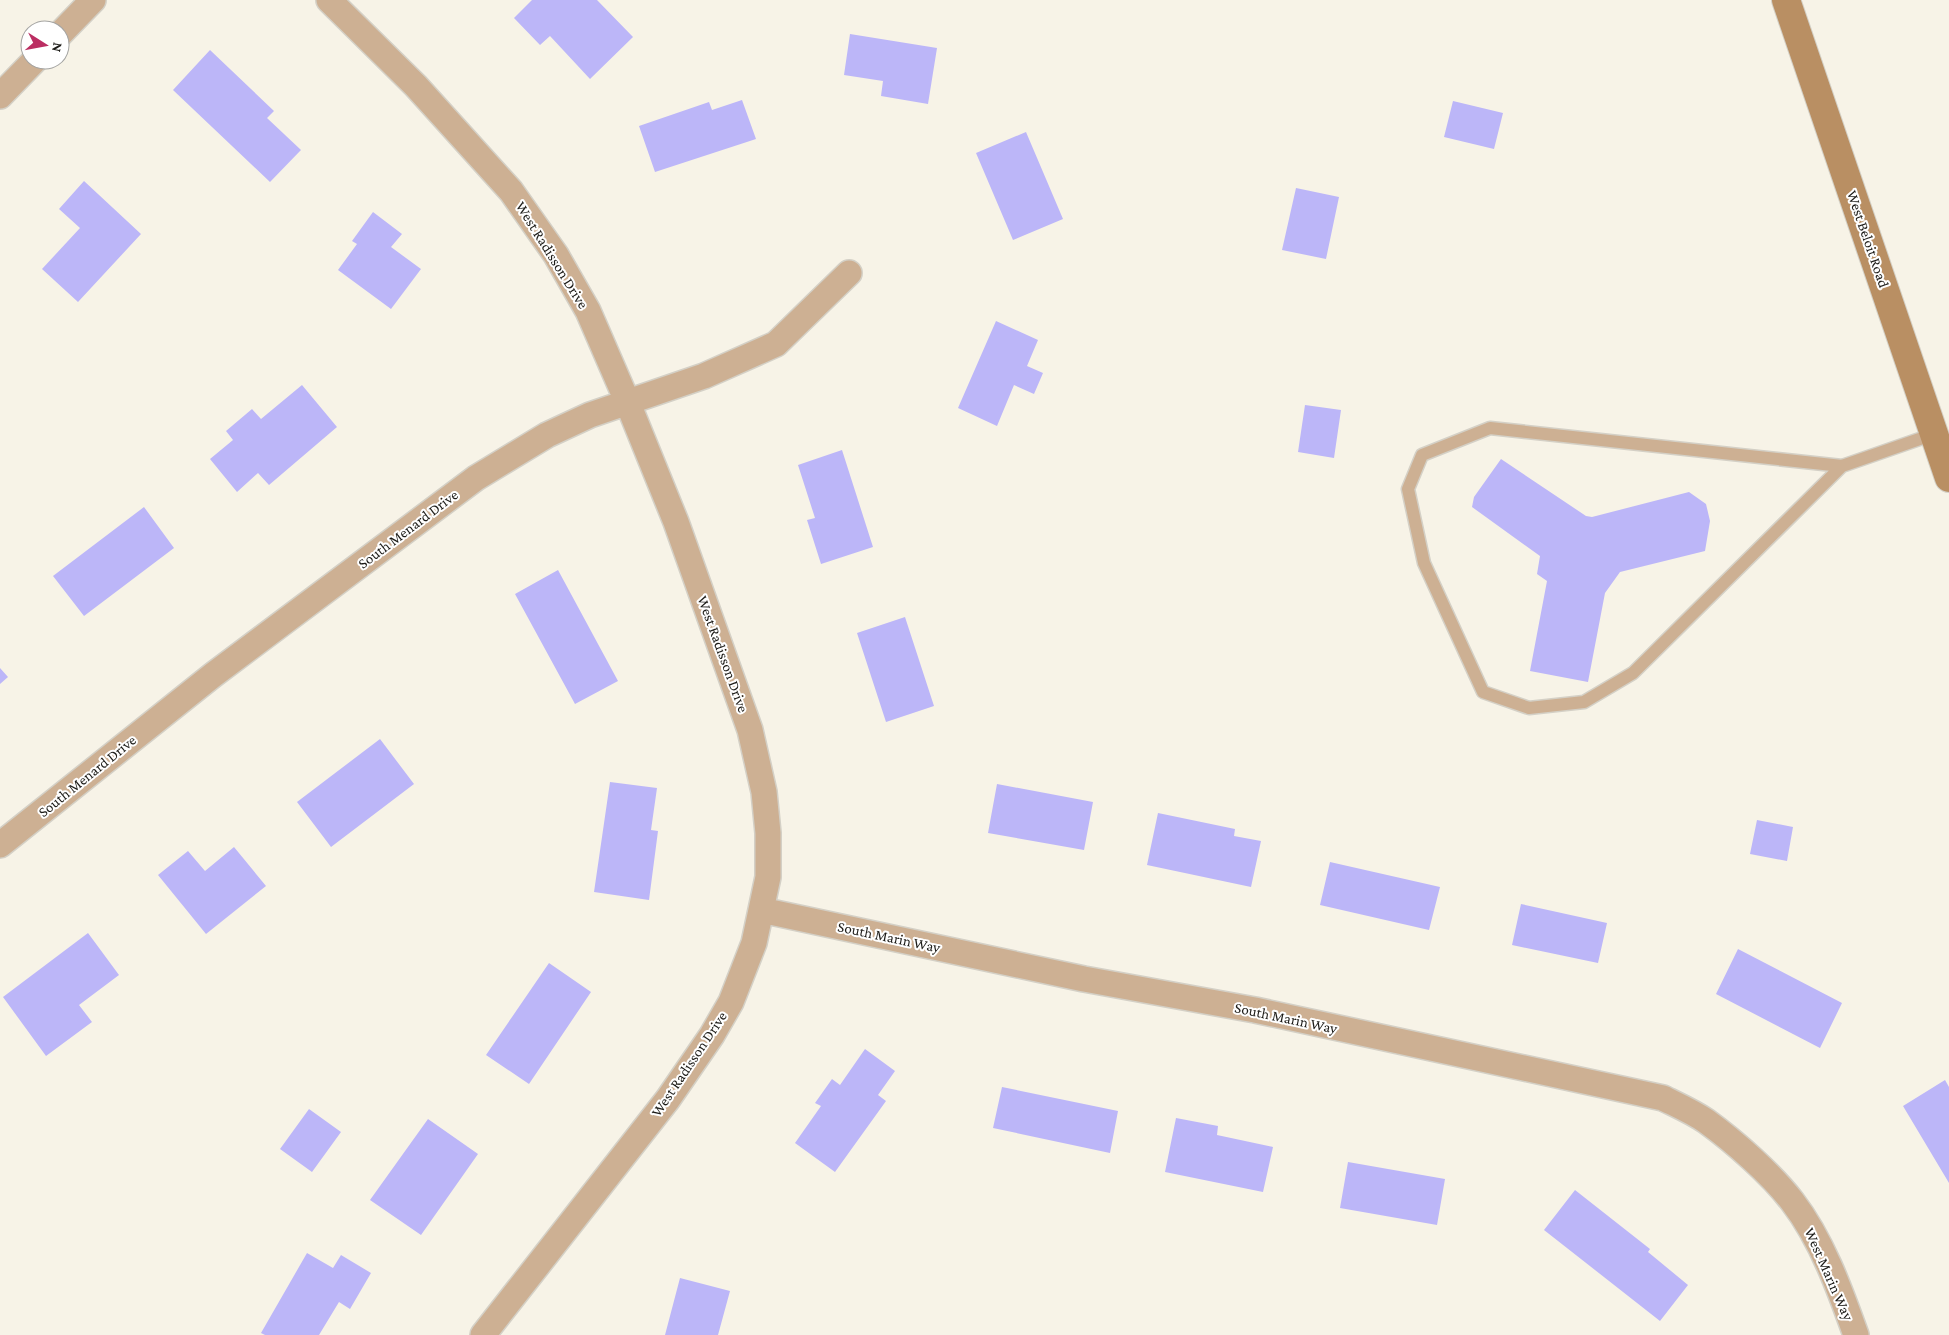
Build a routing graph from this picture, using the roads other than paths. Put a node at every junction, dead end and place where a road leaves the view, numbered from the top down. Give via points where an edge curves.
1 (93, 0) edge
2 (329, 0) edge
3 (1786, 0) edge
4 (70, 24) edge
5 (25, 70) edge
6 (0, 96) edge
7 (848, 273) dead end
8 (627, 401) junction
9 (1934, 434) junction
10 (1842, 466) junction
11 (1949, 478) edge
12 (0, 845) edge
13 (761, 910) junction
14 (1781, 1190) joint
15 (483, 1335) edge
16 (1856, 1335) edge

1 - 4 street
2 - 8 street, West Radisson Drive via 416,86 511,191 556,255 588,311
3 - 9 main road, West Beloit Road
5 - 6 street
7 - 8 street, South Menard Drive via 776,344 704,376
8 - 12 street, South Menard Drive via 547,435 476,478 213,675
8 - 13 street, West Radisson Drive via 676,522 750,730 764,792 768,833 768,877
9 - 10 lane
9 - 11 main road, West Beloit Road
10 - 10 lane via 1633,674 1584,702 1529,708 1483,692 1424,563 1408,489 1422,455 1490,428
13 - 14 street, South Marin Way via 1084,979 1254,1010 1663,1098 1705,1121 1746,1154
13 - 15 street, West Radisson Drive via 754,943 731,1002 712,1035 668,1099
14 - 16 street, West Marin Way via 1792,1201 1814,1237

